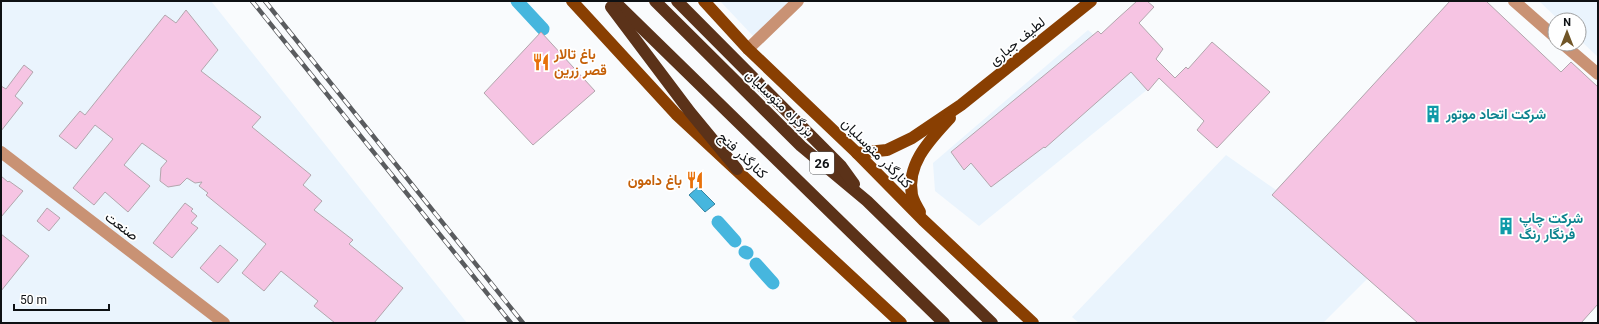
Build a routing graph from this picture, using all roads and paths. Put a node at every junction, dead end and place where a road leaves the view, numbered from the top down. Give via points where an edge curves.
1 (572, 1) edge
2 (607, 1) edge
3 (614, 1) edge
4 (655, 1) edge
5 (677, 1) edge
6 (704, 1) edge
7 (798, 1) edge
8 (1091, 1) edge
9 (1514, 1) edge
10 (1547, 30) edge
11 (748, 49) junction
12 (1572, 52) edge
13 (1598, 74) edge
14 (961, 105) junction
15 (1, 152) edge
16 (858, 153) junction
17 (738, 169) junction
18 (867, 201) junction
19 (923, 220) junction
20 (224, 323) edge
21 (901, 323) edge
22 (944, 323) edge
23 (992, 323) edge
24 (1033, 323) edge

1 - 17 main road, کنارگذر فتح via 676,114
2 - 17 highway via 690,112
3 - 22 highway, 26
4 - 18 highway, بزرگراه متوسلیان / 26 via 801,146
5 - 18 highway via 841,166
6 - 11 main road, کنارگذر متوسلیان
7 - 11 street
8 - 14 main road, لطیف جباری
9 - 10 street
11 - 16 main road, کنارگذر متوسلیان
12 - 13 street
14 - 16 main road via 906,141 887,150
14 - 19 main road via 926,146 916,162 912,195
15 - 20 street, صنعت
16 - 19 main road, کنارگذر متوسلیان
17 - 21 main road, کنارگذر فتح
18 - 23 highway, بزرگراه متوسلیان / 26
19 - 24 main road, کنارگذر متوسلیان

